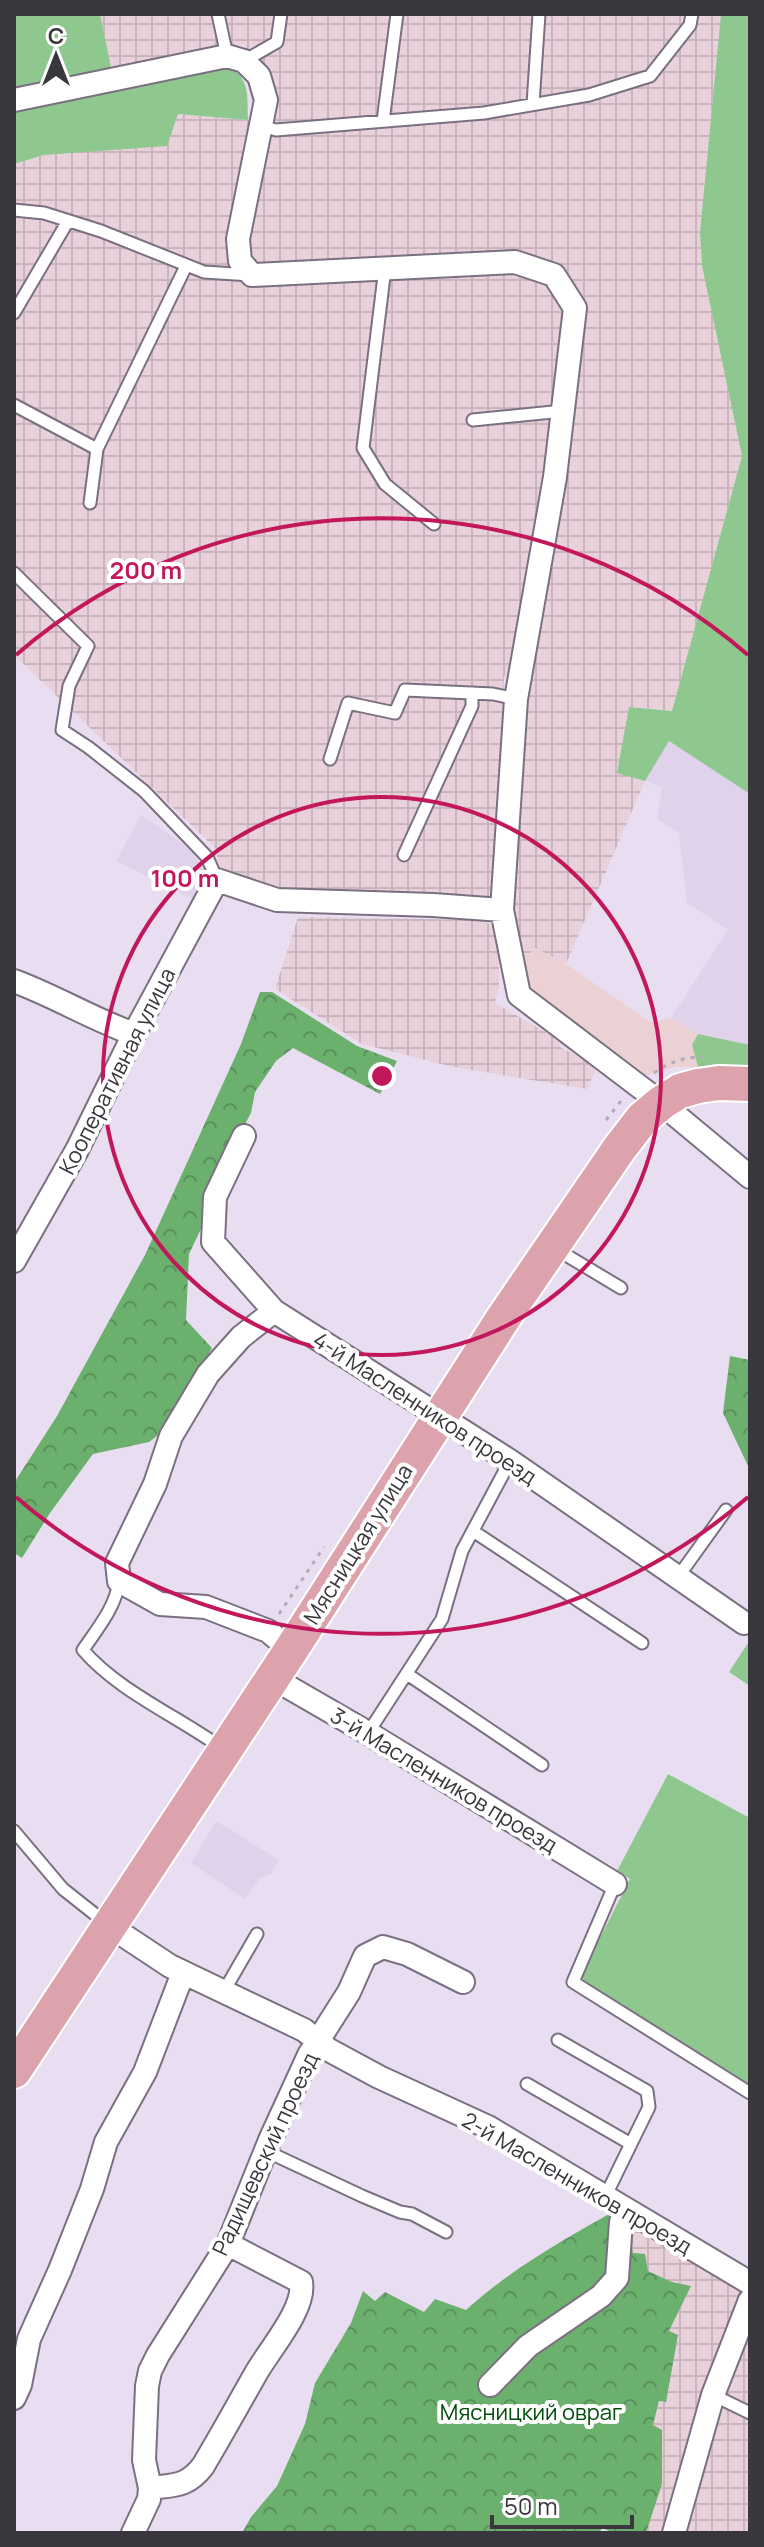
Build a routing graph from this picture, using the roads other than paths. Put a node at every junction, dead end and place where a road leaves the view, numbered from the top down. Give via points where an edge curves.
1 (218, 14) edge
2 (281, 14) edge
3 (397, 14) edge
4 (539, 14) edge
5 (692, 14) edge
6 (236, 58) junction
7 (14, 100) edge
8 (533, 104) junction
9 (383, 121) junction
10 (261, 126) junction
11 (14, 210) edge
12 (68, 221) junction
13 (186, 266) junction
14 (385, 268) junction
15 (252, 275) junction
16 (14, 313) edge
17 (14, 405) edge
18 (563, 411) junction
19 (473, 420) dead end
20 (97, 449) junction
21 (90, 503) dead end
22 (434, 524) dead end
23 (14, 573) edge
24 (472, 693) junction
25 (516, 699) junction
26 (330, 759) dead end
27 (404, 855) dead end
28 (217, 880) junction
29 (502, 910) junction
30 (14, 981) edge
31 (134, 1034) junction
32 (750, 1084) edge
33 (661, 1103) junction
34 (244, 1136) dead end
35 (750, 1177) edge
36 (553, 1246) junction
37 (14, 1261) edge
38 (621, 1288) dead end
39 (274, 1311) junction
40 (440, 1415) junction
41 (510, 1461) junction
42 (726, 1510) dead end
43 (473, 1531) junction
44 (678, 1577) junction
45 (119, 1581) junction
46 (744, 1623) dead end
47 (642, 1643) dead end
48 (281, 1664) junction
49 (407, 1674) junction
50 (368, 1733) junction
51 (224, 1750) junction
52 (542, 1765) dead end
53 (14, 1831) edge
54 (615, 1884) joint
55 (108, 1925) junction
56 (257, 1934) dead end
57 (183, 1973) junction
58 (463, 1982) dead end
59 (224, 1991) junction
60 (558, 2040) dead end
61 (318, 2041) junction
62 (14, 2071) edge
63 (527, 2084) dead end
64 (750, 2093) edge
65 (631, 2144) junction
66 (266, 2151) junction
67 (605, 2197) junction
68 (629, 2211) junction
69 (446, 2232) dead end
70 (228, 2244) junction
71 (750, 2283) edge
72 (750, 2300) edge
73 (490, 2385) dead end
74 (713, 2395) junction
75 (14, 2398) edge
76 (750, 2413) edge
77 (150, 2488) junction
78 (133, 2533) edge
79 (674, 2533) edge

1 - 6 lane
2 - 6 lane via 277,42
3 - 9 lane
4 - 8 lane
5 - 8 lane via 690,25 650,76 589,95
6 - 7 street
6 - 10 street via 259,76 266,100
8 - 9 lane
9 - 10 lane via 276,130
10 - 15 street via 238,239 240,261
11 - 12 lane
12 - 13 lane
12 - 16 lane
13 - 15 lane
13 - 20 lane
14 - 15 street
14 - 18 street via 515,262 554,275 575,308
14 - 22 lane via 363,448 385,484
17 - 20 lane
18 - 19 lane
18 - 25 street
20 - 21 lane
23 - 28 lane via 88,646 69,686 62,730 144,791 207,857
24 - 25 lane
24 - 26 lane via 405,690 395,713 348,703
24 - 27 lane via 472,706
25 - 29 street
28 - 29 street via 277,900
28 - 31 street, Кооперативная улица
29 - 33 street via 519,995
30 - 31 street
31 - 37 street, Кооперативная улица
32 - 33 main road, Мясницкая улица via 698,1086
33 - 35 street
33 - 36 main road, Мясницкая улица via 619,1149
34 - 39 street, 4-й Масленников проезд via 215,1197 213,1242
36 - 38 lane
36 - 40 main road, Мясницкая улица
39 - 40 street, 4-й Масленников проезд
39 - 45 street via 208,1374 171,1436 155,1484 117,1563
40 - 41 street, 4-й Масленников проезд
40 - 48 main road, Мясницкая улица
41 - 43 lane
41 - 44 street, 4-й Масленников проезд
42 - 44 lane
43 - 47 lane
43 - 49 lane via 442,1619
44 - 46 street, 4-й Масленников проезд
45 - 48 street, 3-й Масленников проезд via 160,1604 206,1607 268,1631
45 - 51 lane via 118,1592 83,1650 114,1679
48 - 50 street, 3-й Масленников проезд
48 - 51 main road, Мясницкая улица
49 - 50 lane
49 - 52 lane
50 - 54 street, 3-й Масленников проезд
51 - 55 main road, Мясницкая улица
53 - 55 lane via 63,1889
54 - 64 lane via 573,1982
55 - 57 street, 2-й Масленников проезд
55 - 62 main road, Мясницкая улица
56 - 59 lane
57 - 59 street, 2-й Масленников проезд
57 - 75 street via 145,2072 106,2142 92,2189 29,2339
58 - 61 street via 383,1947 365,1956
59 - 61 street, 2-й Масленников проезд
60 - 65 lane via 647,2091 649,2107
61 - 66 street, Радищевский проезд
61 - 67 street, 2-й Масленников проезд via 379,2077 488,2127
63 - 65 lane
65 - 67 lane
66 - 69 lane
66 - 70 street, Радищевский проезд
67 - 68 street, 2-й Масленников проезд
68 - 71 street, 2-й Масленников проезд
68 - 73 street via 621,2222 617,2278 601,2296 528,2346
70 - 77 street, Радищевский проезд via 150,2371 144,2460
70 - 77 street via 301,2282 303,2291 193,2479
72 - 74 street
74 - 76 lane
74 - 79 street
77 - 78 street, Радищевский проезд

